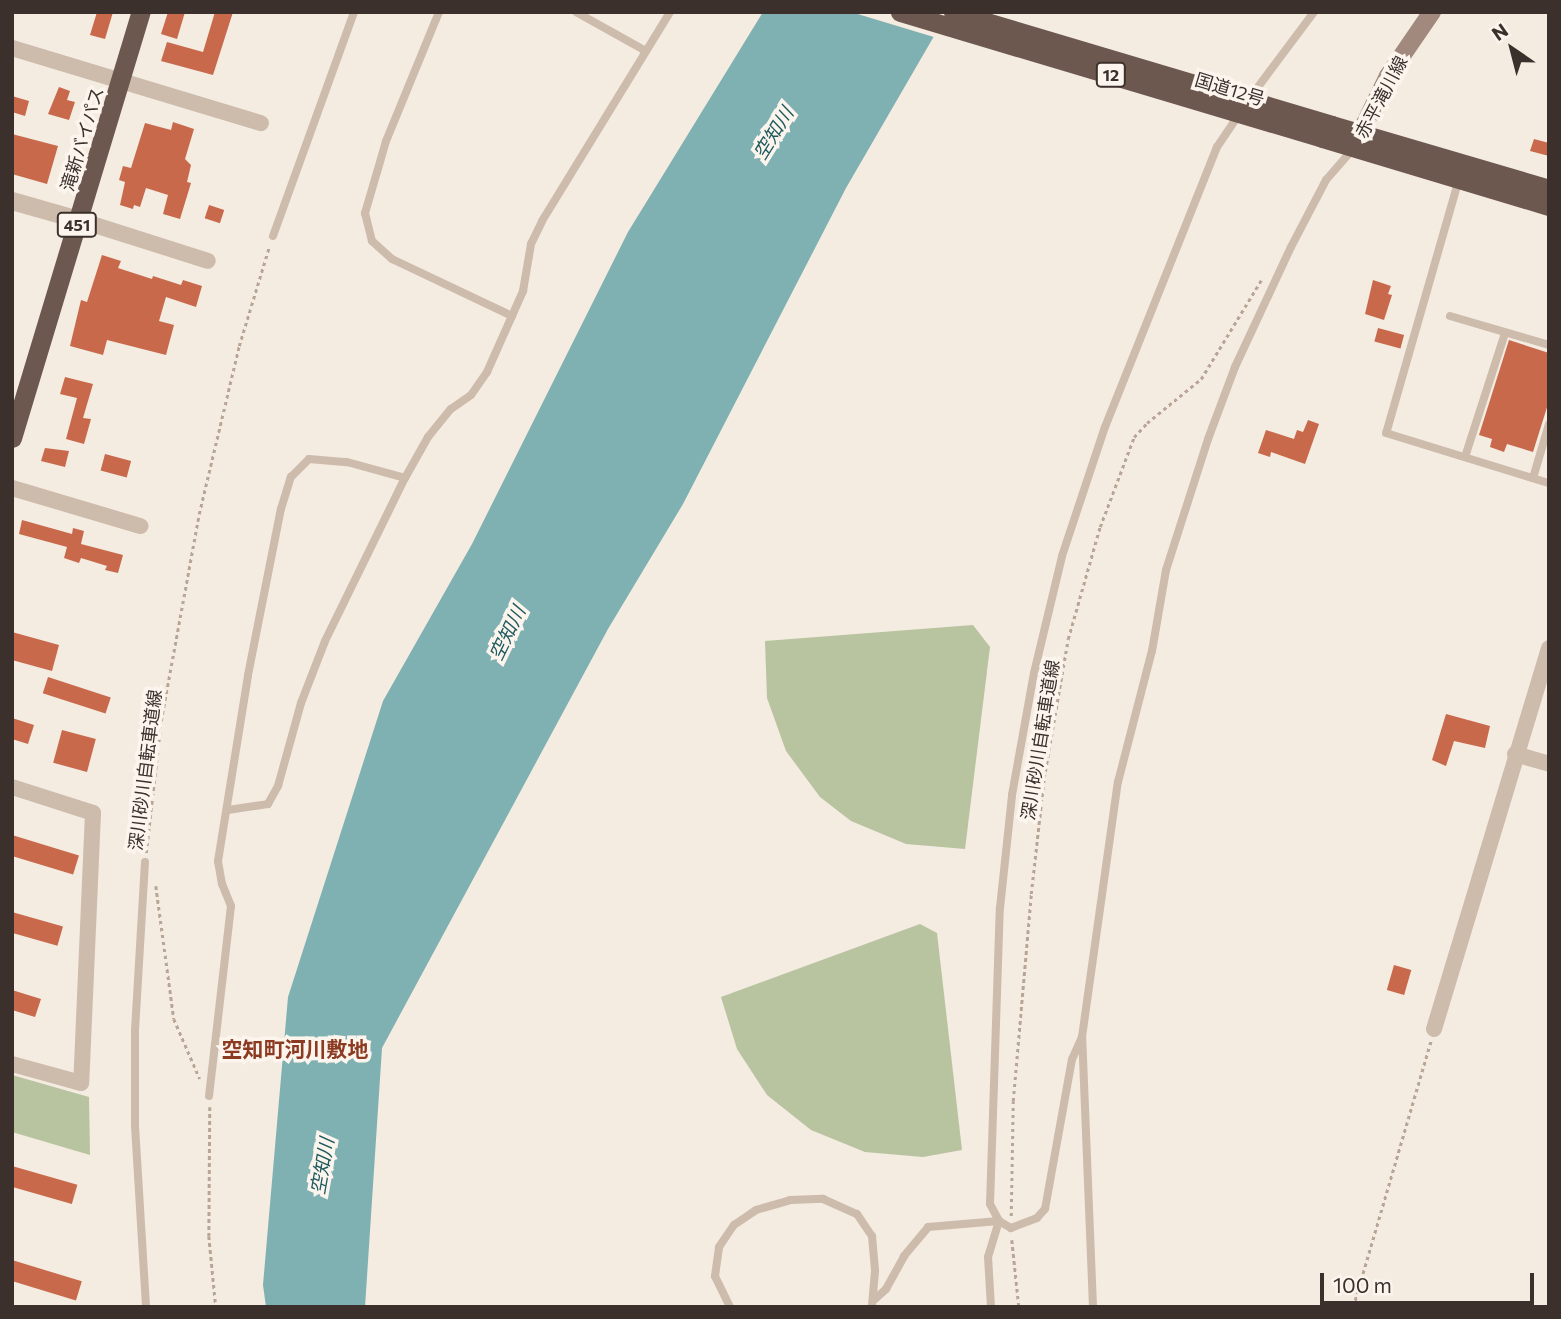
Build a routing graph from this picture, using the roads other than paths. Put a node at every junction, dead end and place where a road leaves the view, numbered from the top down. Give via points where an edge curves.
1 (141, 12) edge
2 (354, 12) edge
3 (439, 12) edge
4 (576, 12) edge
5 (670, 12) edge
6 (900, 12) edge
7 (954, 12) edge
8 (1314, 12) edge
9 (1432, 12) edge
10 (12, 48) edge
11 (646, 51) junction
12 (121, 81) junction
13 (261, 122) dead end
14 (1327, 131) junction
15 (1357, 140) junction
16 (1459, 179) junction
17 (1549, 188) edge
18 (12, 201) edge
19 (1549, 206) edge
20 (79, 220) junction
21 (273, 236) road end
22 (208, 261) dead end
23 (512, 316) junction
24 (1450, 316) dead end
25 (1505, 332) junction
26 (1549, 345) edge
27 (1549, 424) edge
28 (12, 438) edge
29 (1545, 453) edge
30 (1465, 457) junction
31 (405, 478) junction
32 (1533, 478) junction
33 (1549, 483) edge
34 (12, 488) edge
35 (140, 526) dead end
36 (1548, 651) edge
37 (1516, 754) junction
38 (1549, 764) edge
39 (12, 787) edge
40 (228, 810) junction
41 (145, 862) road end
42 (1434, 1029) road end
43 (1082, 1037) junction
44 (12, 1063) edge
45 (209, 1096) road end
46 (999, 1221) junction
47 (873, 1303) edge
48 (146, 1307) edge
49 (730, 1307) edge
50 (991, 1307) edge
51 (1093, 1307) edge

1 - 12 highway, 滝新バイパス / 451
2 - 21 lane
3 - 23 lane via 386,141 365,213 372,241 392,259
4 - 11 lane
5 - 11 lane
6 - 14 highway, 国道12号 / 12, bridge
7 - 14 highway, 国道12号 / 12, bridge
8 - 46 lane via 1217,147 1105,427 1062,556 1012,795 1000,908 990,1204
9 - 15 main road, 赤平滝川線 via 1388,76
10 - 12 street
11 - 23 lane via 542,221 531,244 523,291
12 - 13 street
12 - 20 highway, 滝新バイパス / 451
14 - 15 highway, 国道12号 / 12
15 - 16 highway, 国道12号 / 12
15 - 17 highway, 国道12号 / 12
15 - 43 lane via 1326,180 1236,367 1166,570 1152,650 1118,782
16 - 19 highway, 国道12号 / 12
16 - 30 lane via 1386,433
18 - 20 street
20 - 22 street
20 - 28 highway, 滝新バイパス / 451
23 - 31 lane via 487,372 428,438
24 - 25 lane
25 - 26 lane
25 - 30 lane
27 - 29 lane
29 - 32 lane
30 - 32 lane
31 - 40 lane via 325,640 278,786 268,804
31 - 40 lane via 348,463 309,459 291,477 248,675
32 - 33 lane
34 - 35 street
36 - 37 street
37 - 38 street
37 - 42 street
39 - 44 street via 93,813 81,1083
40 - 45 lane via 218,861 232,906
41 - 48 lane via 135,1030 135,1126
43 - 46 lane via 1072,1059 1045,1209 1037,1218 1011,1228
43 - 51 lane
46 - 47 lane via 928,1227
46 - 50 lane via 988,1257
47 - 49 lane via 872,1236 857,1214 823,1199 790,1200 756,1210 734,1225 719,1247 715,1276

